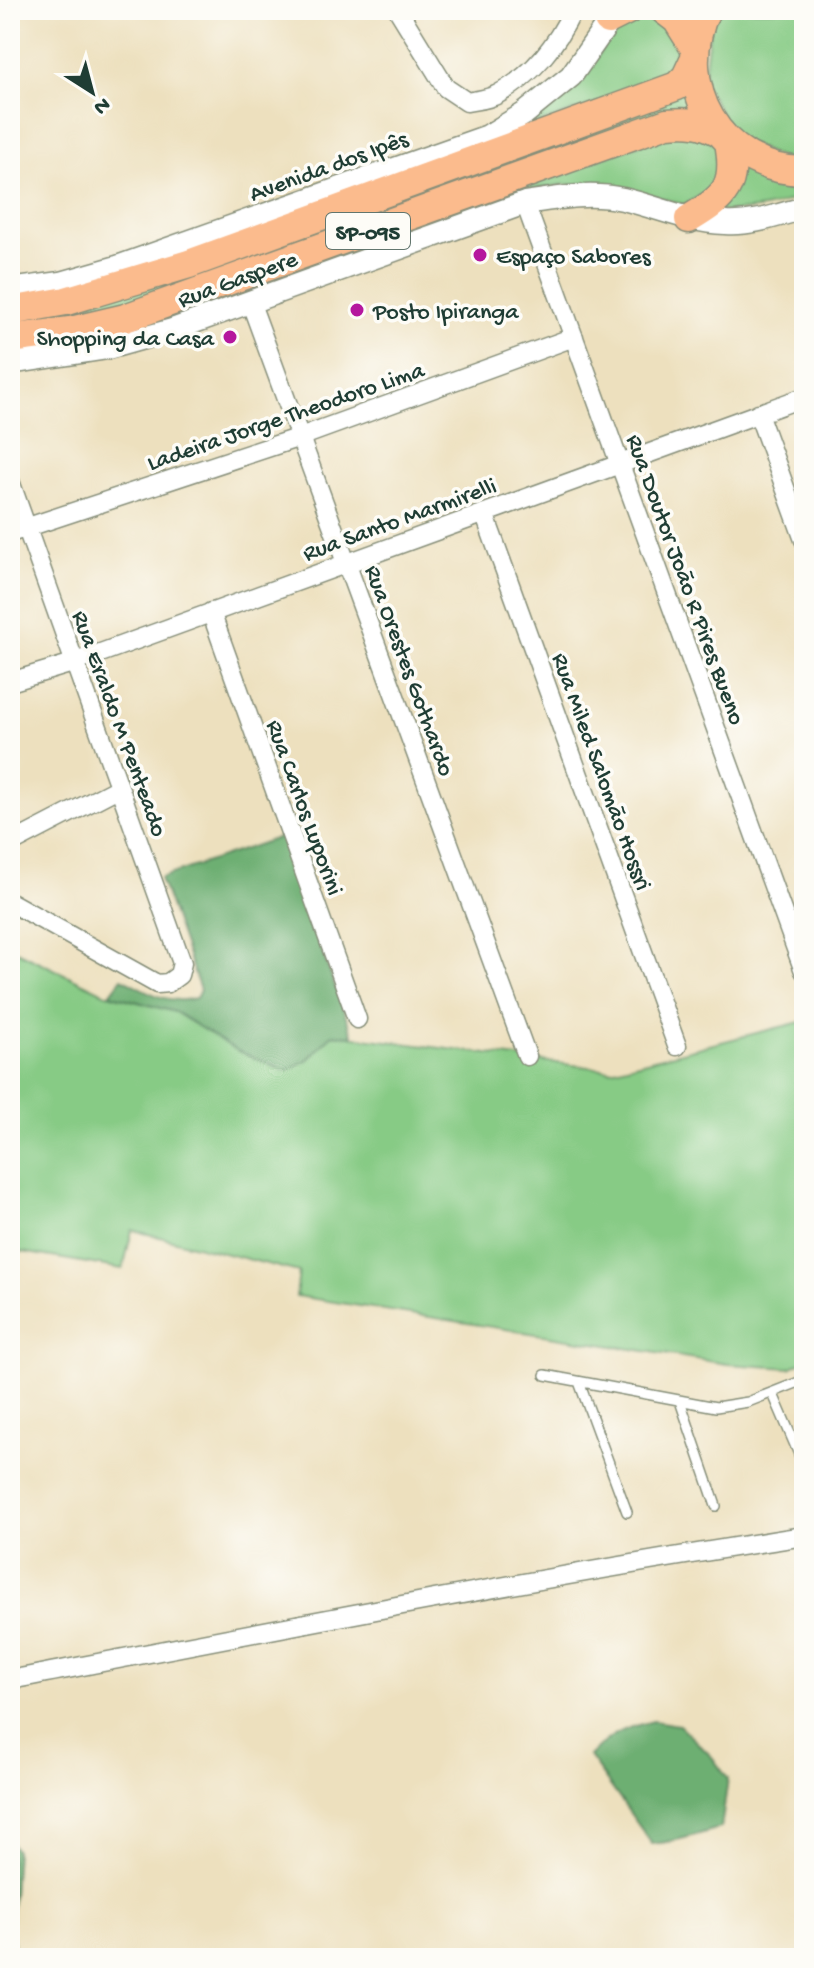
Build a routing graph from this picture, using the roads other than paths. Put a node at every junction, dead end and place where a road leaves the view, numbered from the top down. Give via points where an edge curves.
1 (398, 10) edge
2 (573, 10) edge
3 (664, 10) edge
4 (706, 10) edge
5 (617, 13) edge
6 (694, 54) junction
7 (725, 137) junction
8 (804, 171) edge
9 (525, 203) junction
10 (804, 208) edge
11 (689, 219) junction
12 (10, 290) edge
13 (250, 301) junction
14 (10, 311) edge
15 (574, 337) junction
16 (10, 339) edge
17 (10, 363) edge
18 (804, 397) edge
19 (758, 413) junction
20 (300, 437) junction
21 (620, 464) junction
22 (10, 481) edge
23 (484, 513) junction
24 (19, 530) edge
25 (804, 540) edge
26 (346, 563) junction
27 (211, 612) junction
28 (73, 663) junction
29 (10, 682) edge
30 (118, 788) junction
31 (10, 844) edge
32 (10, 902) edge
33 (804, 971) edge
34 (357, 1019) dead end
35 (677, 1046) dead end
36 (527, 1056) dead end
37 (545, 1375) dead end
38 (804, 1380) edge
39 (579, 1382) junction
40 (773, 1394) junction
41 (680, 1401) junction
42 (804, 1466) edge
43 (716, 1506) dead end
44 (627, 1512) dead end
45 (804, 1536) edge
46 (10, 1680) edge

1 - 2 street via 446,88 467,102 496,96 534,68
3 - 6 main road via 677,20
4 - 6 main road, SP-095
5 - 12 street, Avenida dos Ipês via 571,76 488,136 117,267
6 - 7 main road, SP-095 via 701,100
6 - 14 main road, SP-095 via 677,86 189,264 66,301
7 - 8 main road, SP-095 via 762,163
7 - 11 main road via 733,164 727,188
7 - 16 main road, SP-095 via 692,121 667,123 125,318
9 - 11 street, Rua Gaspere via 600,195
9 - 13 street, Rua Gaspere
9 - 15 street, Rua Doutor João R Pires Bueno
10 - 11 street, Rua Gaspere via 753,222
13 - 17 street, Rua Gaspere via 108,348
13 - 20 street, Rua Orestes Gothardo
15 - 20 street, Ladeira Jorge Theodoro Lima
15 - 21 street, Rua Doutor João R Pires Bueno
18 - 19 street, Rua Santo Marmirelli
19 - 21 street, Rua Santo Marmirelli
19 - 25 street
20 - 24 street, Ladeira Jorge Theodoro Lima
20 - 26 street, Rua Orestes Gothardo
21 - 23 street, Rua Santo Marmirelli
21 - 33 street, Rua Doutor João R Pires Bueno
22 - 24 street, Rua Eraldo M Penteado
23 - 26 street, Rua Santo Marmirelli
23 - 35 street, Rua Miled Salomão Hossri
24 - 28 street, Rua Eraldo M Penteado
26 - 27 street, Rua Santo Marmirelli
26 - 36 street, Rua Orestes Gothardo
27 - 28 street, Rua Santo Marmirelli
27 - 34 street, Rua Carlos Luporini
28 - 29 street, Rua Santo Marmirelli
28 - 30 street, Rua Eraldo M Penteado
30 - 31 street
30 - 32 street, Rua Eraldo M Penteado via 182,963 175,980 157,984
37 - 39 lane
38 - 40 lane
39 - 41 lane
39 - 44 lane
40 - 41 lane via 716,1407
40 - 42 lane
41 - 43 lane
45 - 46 street via 417,1602

